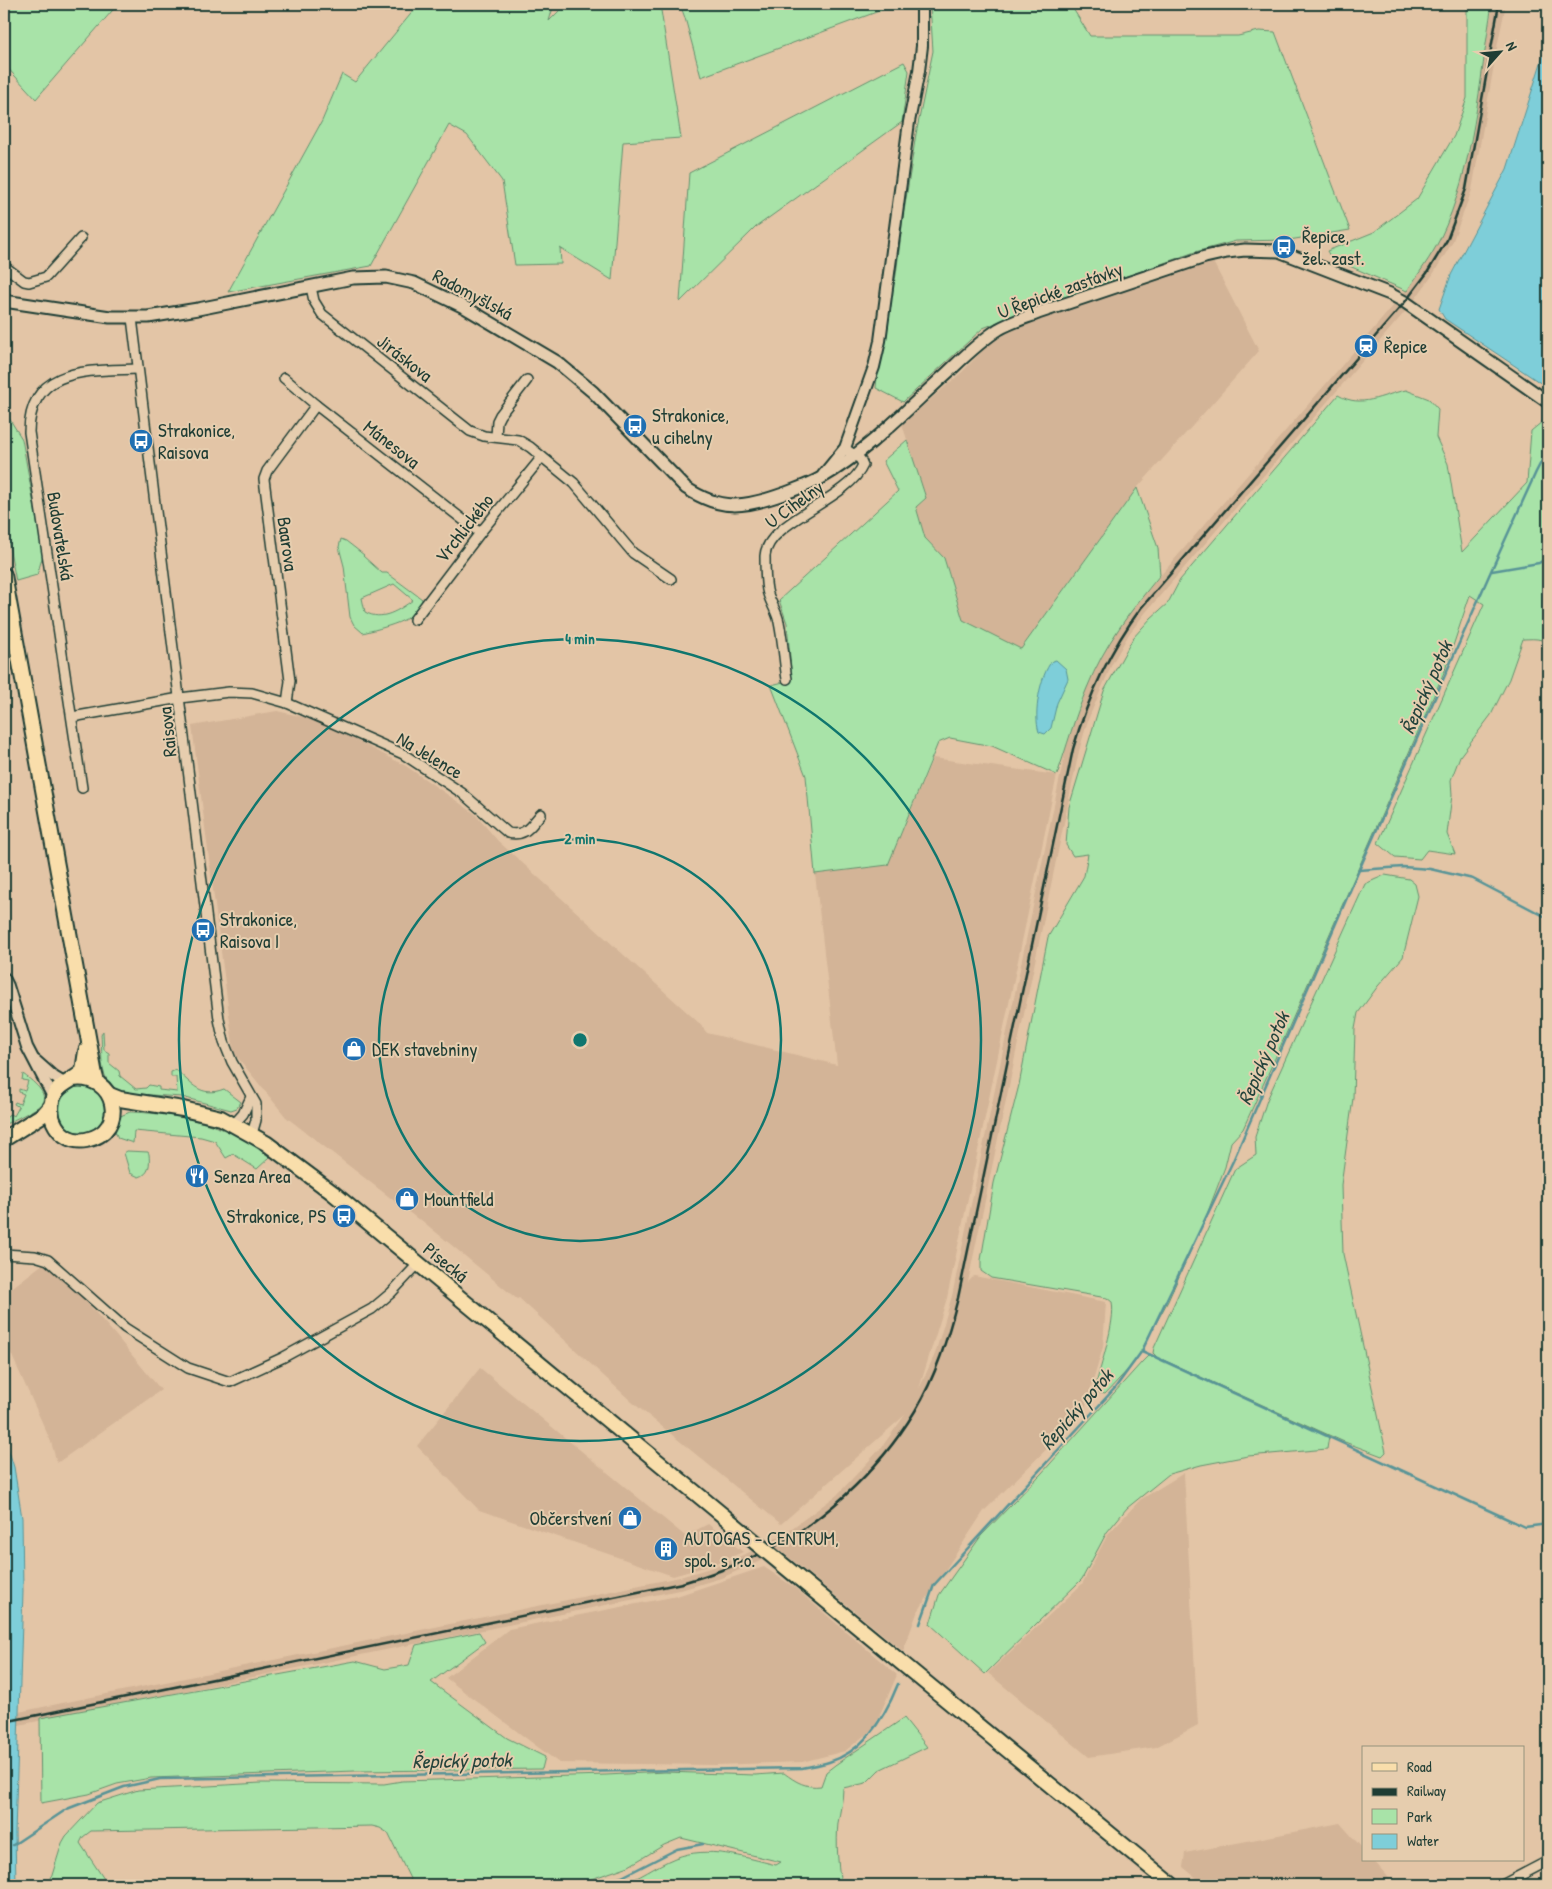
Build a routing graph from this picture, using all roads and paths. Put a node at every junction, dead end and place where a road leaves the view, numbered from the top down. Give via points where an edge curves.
1 (922, 4) edge
2 (81, 238) dead end
3 (4, 266) edge
4 (311, 287) junction
5 (4, 301) edge
6 (132, 318) junction
7 (137, 369) junction
8 (284, 378) dead end
9 (527, 380) dead end
10 (1548, 402) edge
11 (316, 405) junction
12 (496, 437) junction
13 (845, 448) junction
14 (856, 454) junction
15 (542, 457) junction
16 (821, 478) junction
17 (480, 533) junction
18 (4, 576) edge
19 (671, 579) dead end
20 (414, 620) dead end
21 (787, 679) dead end
22 (180, 698) junction
23 (287, 703) junction
24 (72, 717) junction
25 (82, 788) dead end
26 (541, 814) dead end
27 (4, 978) edge
28 (88, 1030) junction
29 (32, 1057) junction
30 (68, 1081) junction
31 (97, 1082) junction
32 (110, 1095) junction
33 (251, 1097) junction
34 (52, 1102) junction
35 (162, 1106) junction
36 (112, 1117) junction
37 (234, 1124) junction
38 (56, 1127) junction
39 (252, 1134) junction
40 (8, 1137) edge
41 (4, 1254) edge
42 (414, 1268) junction
43 (1548, 1861) edge
44 (1172, 1885) edge
45 (1502, 1885) edge

1 - 13 street via 919,71 909,122 880,341
2 - 3 street via 46,277 39,280 24,281
4 - 6 main road, Radomyšlská via 171,314
4 - 12 street, Jiráskova via 314,301 322,314 470,431
4 - 16 main road, Radomyšlská via 353,278 391,278 414,283 466,308 557,362 593,392 686,488 712,502 736,506 750,504
5 - 6 main road, Radomyšlská
6 - 7 street, Raisova
7 - 22 street, Raisova
7 - 24 street, Budovatelská via 77,372 64,376 42,392 30,418 29,432
8 - 11 street, Mánesova
9 - 12 street via 500,415
10 - 14 main road, U Řepické zastávky via 1390,294 1279,251 1245,250 1195,260 1000,329
11 - 17 street, Mánesova
11 - 23 street, Baarova via 264,479 290,681
12 - 15 street, Jiráskova via 524,442
13 - 14 street
13 - 16 street
14 - 16 main road, Radomyšlská
14 - 21 street, U Cihelny via 863,465 859,474 768,543 765,555 767,590 779,620
15 - 17 street, Vrchlického
15 - 19 street, Jiráskova via 574,483 633,553
17 - 20 street, Vrchlického
18 - 28 main road
22 - 23 street, Na Jelence via 241,692
22 - 24 street, Na Jelence
22 - 33 street, Raisova via 219,1019 232,1062
23 - 26 street, Na Jelence via 403,754 462,793 508,833 525,832
24 - 25 street, Budovatelská
27 - 29 street
28 - 30 main road via 83,1071
28 - 31 main road
29 - 30 street via 54,1078
29 - 34 street
30 - 31 main road via 89,1079
30 - 34 main road via 58,1089
31 - 32 main road
32 - 35 main road, Písecká
32 - 36 main road
33 - 37 street
33 - 39 street, Raisova via 257,1112
34 - 38 main road via 52,1121
34 - 40 main road via 44,1114
35 - 36 main road, Písecká via 127,1108
35 - 37 main road, Písecká
36 - 38 main road via 101,1134 82,1141 72,1139
37 - 39 main road, Písecká
38 - 40 main road via 38,1126
39 - 42 main road, Písecká via 309,1174
41 - 42 street, Písecká via 48,1260 125,1328 188,1368 230,1382 372,1309
42 - 44 main road, Písecká, bridge via 686,1485
43 - 45 street

